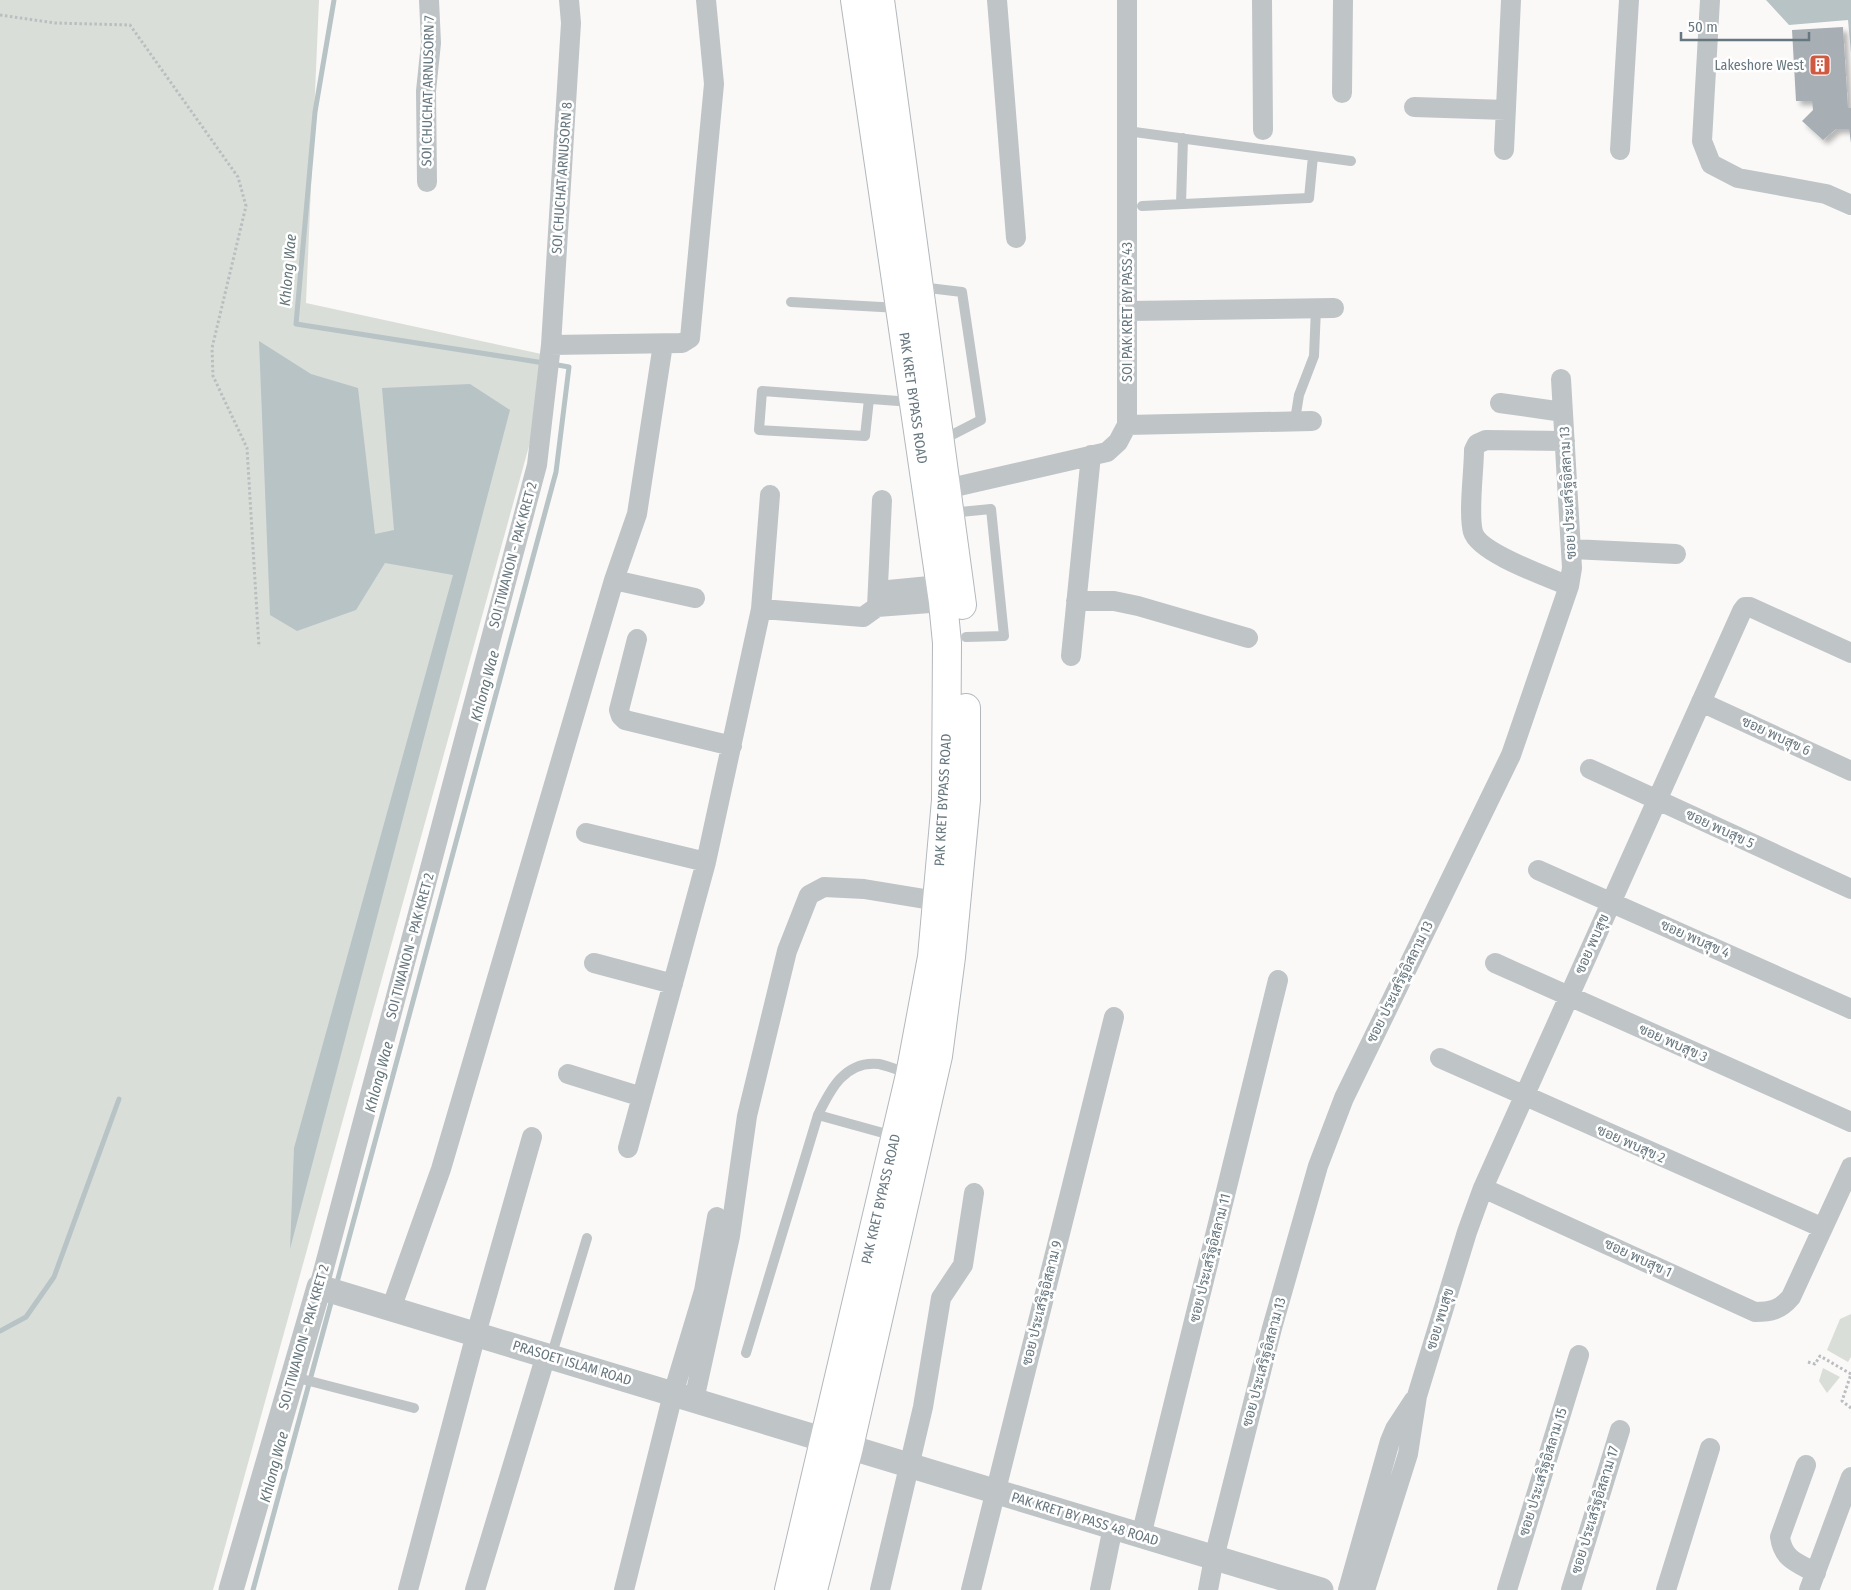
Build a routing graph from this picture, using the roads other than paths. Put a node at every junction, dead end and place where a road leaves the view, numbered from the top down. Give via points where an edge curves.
1 (429, 0) edge
2 (570, 0) edge
3 (706, 0) edge
4 (855, 0) edge
5 (880, 0) edge
6 (997, 0) edge
7 (1127, 0) edge
8 (1262, 0) edge
9 (1343, 0) edge
10 (1510, 0) edge
11 (1629, 0) edge
12 (1710, 0) edge
13 (1342, 93) dead end
14 (1414, 107) dead end
15 (1506, 110) junction
16 (1263, 130) dead end
17 (1127, 131) junction
18 (1183, 138) junction
19 (1504, 150) dead end
20 (1620, 150) dead end
21 (1313, 156) junction
22 (1351, 161) dead end
23 (427, 182) dead end
24 (1181, 204) junction
25 (1851, 205) edge
26 (1142, 206) dead end
27 (1016, 238) dead end
28 (919, 287) junction
29 (791, 302) dead end
30 (900, 308) junction
31 (1325, 308) joint
32 (1128, 311) junction
33 (664, 344) junction
34 (550, 357) junction
35 (1561, 379) dead end
36 (869, 399) junction
37 (914, 402) junction
38 (1500, 403) dead end
39 (1563, 412) junction
40 (1303, 421) joint
41 (1127, 425) junction
42 (940, 441) junction
43 (1565, 441) junction
44 (1091, 455) junction
45 (770, 495) dead end
46 (882, 500) dead end
47 (948, 501) junction
48 (1572, 549) junction
49 (1676, 554) dead end
50 (614, 580) junction
51 (1569, 586) junction
52 (942, 594) junction
53 (695, 598) dead end
54 (877, 599) junction
55 (1076, 601) junction
56 (761, 609) junction
57 (966, 637) junction
58 (1248, 638) dead end
59 (638, 639) dead end
60 (1851, 653) edge
61 (1070, 656) dead end
62 (1701, 702) junction
63 (732, 746) junction
64 (1590, 769) dead end
65 (1851, 771) edge
66 (1657, 800) junction
67 (586, 833) dead end
68 (706, 862) junction
69 (1538, 870) dead end
70 (1851, 889) edge
71 (937, 901) junction
72 (1611, 901) junction
73 (594, 962) dead end
74 (1495, 963) dead end
75 (1278, 980) dead end
76 (673, 984) junction
77 (1568, 997) junction
78 (1851, 1009) edge
79 (1114, 1017) dead end
80 (1440, 1058) dead end
81 (568, 1074) dead end
82 (910, 1075) junction
83 (1523, 1096) junction
84 (642, 1097) junction
85 (818, 1115) junction
86 (1851, 1122) edge
87 (895, 1136) junction
88 (532, 1138) dead end
89 (628, 1148) dead end
90 (1851, 1167) edge
91 (1484, 1188) junction
92 (974, 1194) dead end
93 (717, 1217) dead end
94 (1823, 1228) junction
95 (587, 1238) dead end
96 (329, 1290) junction
97 (391, 1309) junction
98 (476, 1334) junction
99 (746, 1353) dead end
100 (1579, 1355) dead end
101 (548, 1356) junction
102 (297, 1378) junction
103 (1416, 1396) junction
104 (684, 1397) junction
105 (414, 1408) dead end
106 (1620, 1430) dead end
107 (837, 1444) junction
108 (1710, 1448) dead end
109 (1806, 1465) dead end
110 (911, 1466) junction
111 (1851, 1477) edge
112 (994, 1491) junction
113 (1113, 1527) junction
114 (1141, 1536) junction
115 (1214, 1558) junction
116 (1812, 1582) edge
117 (1283, 1584) edge
118 (231, 1590) edge
119 (408, 1590) edge
120 (475, 1590) edge
121 (624, 1590) edge
122 (789, 1590) edge
123 (813, 1590) edge
124 (880, 1590) edge
125 (971, 1590) edge
126 (1100, 1590) edge
127 (1208, 1590) edge
128 (1322, 1590) edge
129 (1348, 1590) edge
130 (1365, 1590) edge
131 (1507, 1590) edge
132 (1571, 1590) edge
133 (1666, 1590) edge

1 - 23 street, SOI CHUCHAT ARNUSORN 7
2 - 34 street, SOI CHUCHAT ARNUSORN 8
3 - 33 street via 714,84 692,332 690,338 682,343
4 - 30 main road, PAK KRET BYPASS ROAD
5 - 28 main road, PAK KRET BYPASS ROAD
6 - 27 street
7 - 17 street, SOI PAK KRET BY PASS 43
8 - 16 street
9 - 13 street
10 - 15 street
11 - 20 street
12 - 25 street via 1702,141 1711,164 1738,178 1826,194
14 - 15 street
15 - 19 street
17 - 18 lane
17 - 32 street, SOI PAK KRET BY PASS 43
18 - 21 lane
18 - 24 lane
21 - 22 lane
21 - 24 lane via 1310,198
24 - 26 lane
28 - 42 main road, PAK KRET BYPASS ROAD
28 - 42 lane via 962,292 981,420
29 - 30 lane
30 - 37 main road, PAK KRET BYPASS ROAD
31 - 32 street
31 - 40 lane via 1314,356 1299,396
32 - 41 street, SOI PAK KRET BY PASS 43
33 - 34 street
33 - 50 street via 638,514
34 - 96 street, SOI TIWANON - PAK KRET 2 via 537,465
35 - 39 street, ซอย ประเสริฐอิสลาม 13
36 - 36 lane via 762,391 759,430 865,436
36 - 37 lane
37 - 52 main road, PAK KRET BYPASS ROAD
38 - 39 street
39 - 43 street, ซอย ประเสริฐอิสลาม 13
40 - 41 street
41 - 44 street, SOI PAK KRET BY PASS 43 via 1115,446 1107,452
42 - 47 main road, PAK KRET BYPASS ROAD
43 - 48 street, ซอย ประเสริฐอิสลาม 13
43 - 51 street via 1486,440 1476,444 1472,515 1473,532 1480,543
44 - 47 street, SOI PAK KRET BY PASS 43
44 - 55 street
45 - 56 street
46 - 54 street
47 - 57 main road, PAK KRET BYPASS ROAD
47 - 57 lane via 991,509 1004,636
48 - 49 street
48 - 51 street, ซอย ประเสริฐอิสลาม 13
50 - 53 street
50 - 97 street via 441,1169
51 - 115 street, ซอย ประเสริฐอิสลาม 13 via 1511,755 1344,1098 1318,1166 1272,1328
52 - 54 street
52 - 71 main road, PAK KRET BYPASS ROAD via 948,644 946,800
54 - 56 street via 863,617
55 - 58 street via 1114,601 1138,606
55 - 61 street
56 - 63 street
57 - 107 main road, PAK KRET BYPASS ROAD via 966,800 938,1056
59 - 63 street via 619,710 621,716 625,720
60 - 62 street, ซอย พบสุข via 1745,607
62 - 65 street, ซอย พบสุข 6
62 - 66 street, ซอย พบสุข
63 - 68 street
64 - 66 street, ซอย พบสุข 5
66 - 70 street, ซอย พบสุข 5
66 - 72 street, ซอย พบสุข
67 - 68 street
68 - 76 street
69 - 72 street, ซอย พบสุข 4
71 - 82 main road, PAK KRET BYPASS ROAD via 932,957
71 - 104 street via 864,889 824,887 809,894 787,952 747,1116 730,1236
72 - 77 street, ซอย พบสุข
72 - 78 street, ซอย พบสุข 4
73 - 76 street
74 - 77 street, ซอย พบสุข 3
75 - 114 street, ซอย ประเสริฐอิสลาม 11
76 - 84 street
77 - 83 street, ซอย พบสุข
77 - 86 street, ซอย พบสุข 3
79 - 112 street, ซอย ประเสริฐอิสลาม 9
80 - 83 street, ซอย พบสุข 2
81 - 84 street
82 - 85 lane via 879,1064 857,1067 843,1075 834,1086
82 - 87 main road, PAK KRET BYPASS ROAD
83 - 91 street, ซอย พบสุข
83 - 94 street, ซอย พบสุข 2
84 - 89 street
85 - 87 lane
85 - 99 lane
87 - 107 main road, PAK KRET BYPASS ROAD
88 - 98 street
90 - 94 street
91 - 94 street, ซอย พบสุข 1 via 1755,1312 1772,1312 1783,1307 1791,1297
91 - 103 street, ซอย พบสุข
92 - 110 street via 963,1265 941,1298
93 - 104 street
95 - 101 lane
96 - 97 street, PRASOET ISLAM ROAD
96 - 102 street, SOI TIWANON - PAK KRET 2
97 - 98 street, PRASOET ISLAM ROAD
98 - 101 street, PRASOET ISLAM ROAD
98 - 119 street
100 - 131 street, ซอย ประเสริฐอิสลาม 15
101 - 104 street, PRASOET ISLAM ROAD
101 - 120 street
102 - 105 lane
102 - 118 street, SOI TIWANON - PAK KRET 2
103 - 129 street, ซอย พบสุข via 1390,1441
103 - 130 street, ซอย พบสุข via 1408,1454
104 - 107 street, PRASOET ISLAM ROAD
104 - 121 street
106 - 132 street, ซอย ประเสริฐอิสลาม 17
107 - 110 street, PAK KRET BY PASS 48 ROAD
107 - 122 main road, PAK KRET BYPASS ROAD
107 - 123 main road, PAK KRET BYPASS ROAD
108 - 133 street
109 - 116 street via 1780,1537 1782,1549
110 - 112 street, PAK KRET BY PASS 48 ROAD
110 - 124 street
111 - 116 street
112 - 113 street, PAK KRET BY PASS 48 ROAD
112 - 125 street, ซอย ประเสริฐอิสลาม 9
113 - 114 street, PAK KRET BY PASS 48 ROAD
113 - 126 street
114 - 115 street, PAK KRET BY PASS 48 ROAD
115 - 117 street, PAK KRET BY PASS 48 ROAD
115 - 127 street, ซอย ประเสริฐอิสลาม 13
117 - 128 street, PAK KRET BY PASS 48 ROAD

